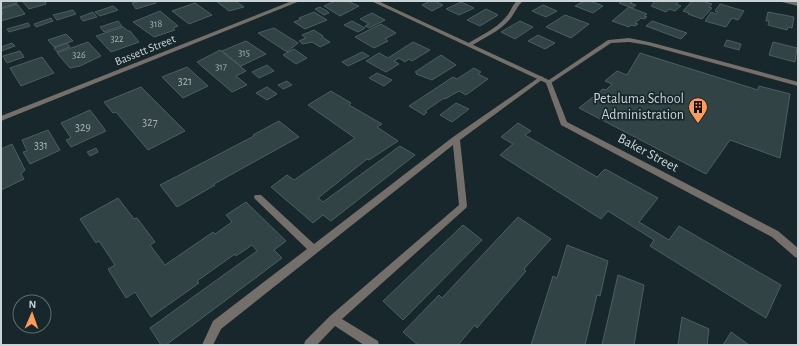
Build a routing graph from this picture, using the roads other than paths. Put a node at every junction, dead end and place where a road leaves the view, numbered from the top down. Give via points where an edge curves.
1 (297, 1) edge
2 (374, 1) edge
3 (520, 1) edge
4 (784, 1) edge
5 (798, 4) edge
6 (469, 45) junction
7 (545, 80) junction
8 (798, 84) edge
9 (1, 118) edge
10 (456, 139) junction
11 (258, 197) dead end
12 (314, 249) junction
13 (798, 254) edge
14 (334, 320) junction
15 (206, 345) edge
16 (309, 345) edge
17 (374, 345) edge

1 - 9 street, Bassett Street
2 - 6 street
3 - 6 street via 509,20
4 - 5 street
6 - 7 street
7 - 8 street via 610,41 629,40
7 - 10 street
7 - 13 street, Baker Street via 564,123 775,234
10 - 12 street
10 - 14 street via 463,206
11 - 12 street
12 - 15 street via 217,325
14 - 16 street
14 - 17 street

